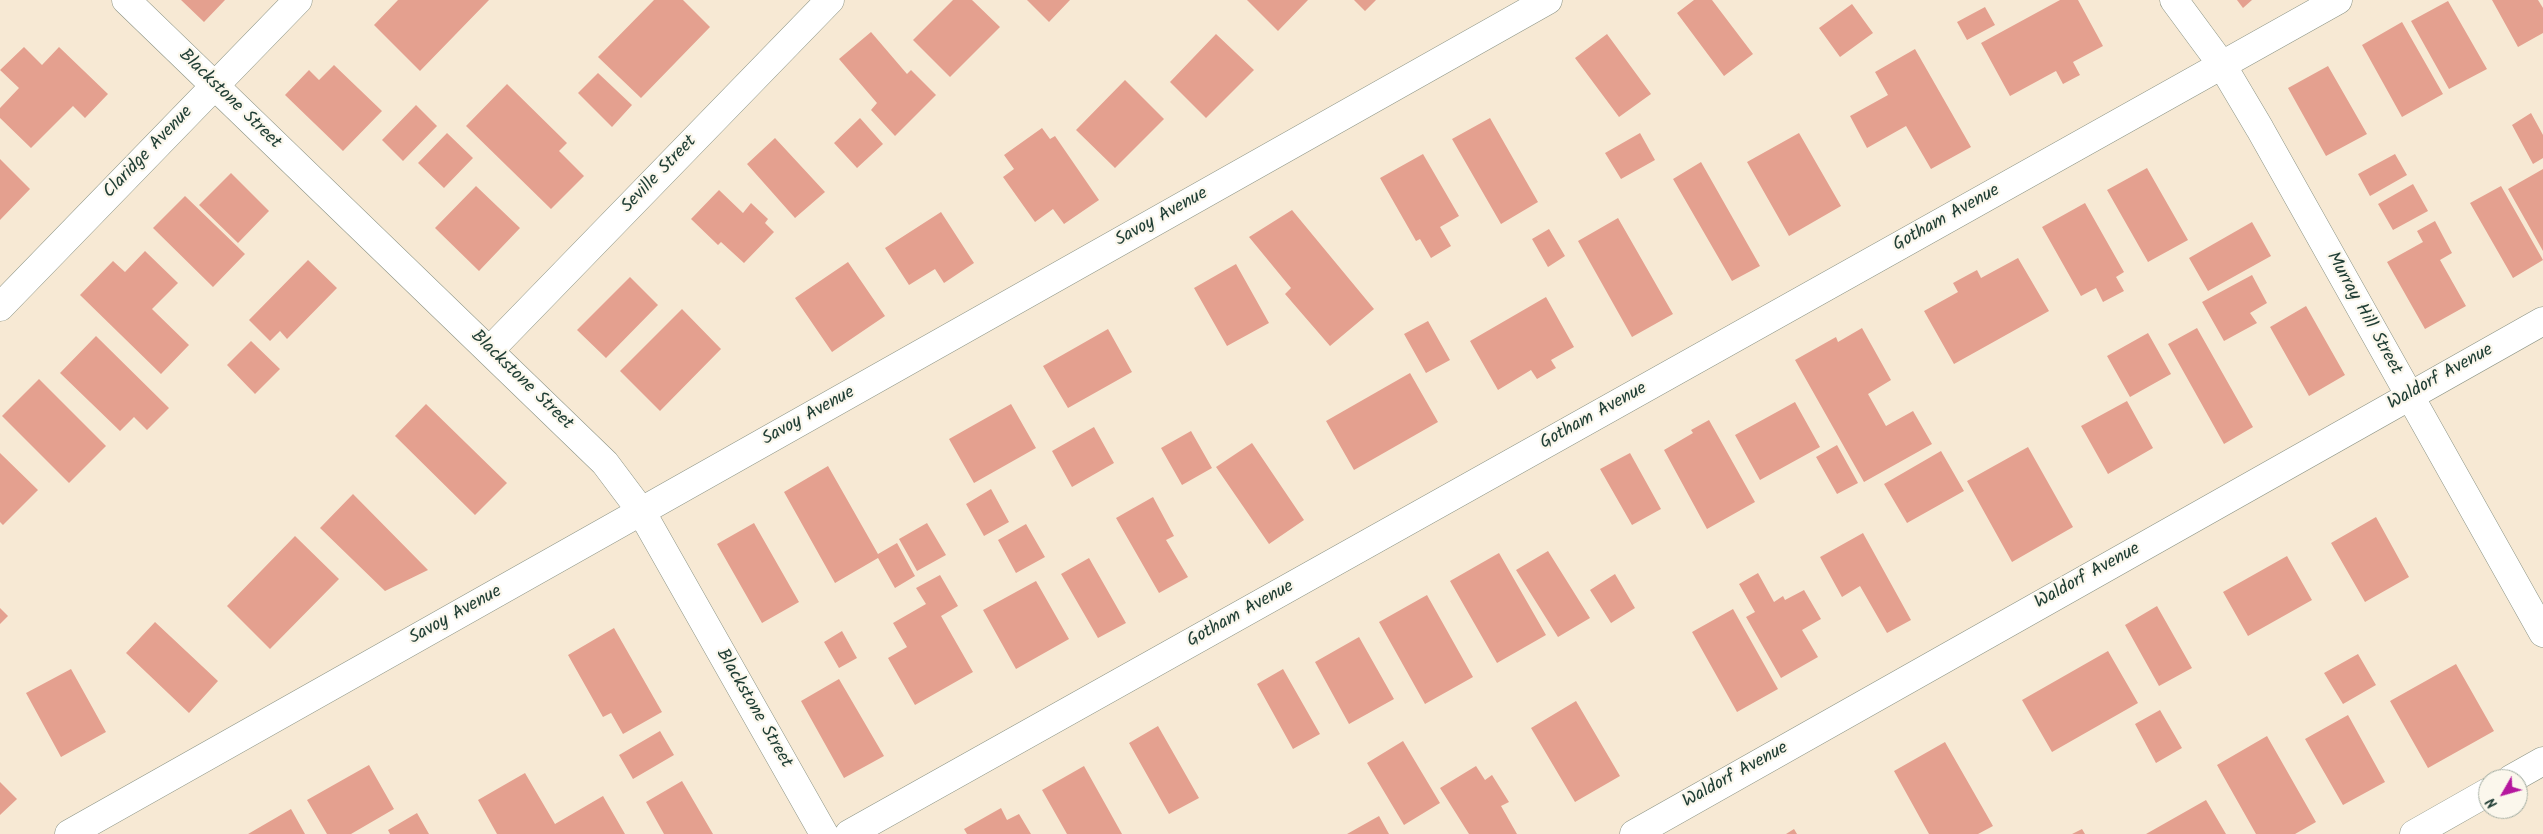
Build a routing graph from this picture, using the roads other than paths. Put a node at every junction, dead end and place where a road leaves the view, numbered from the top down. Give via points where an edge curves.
1 (126, 0) edge
2 (298, 0) edge
3 (830, 0) edge
4 (1548, 0) edge
5 (2174, 0) edge
6 (2338, 0) edge
7 (2222, 65) junction
8 (215, 86) junction
9 (0, 307) edge
10 (2543, 321) edge
11 (490, 350) junction
12 (2409, 396) junction
13 (641, 511) junction
14 (2543, 633) edge
15 (2543, 761) edge
16 (2528, 770) edge
17 (2478, 798) edge
18 (69, 834) edge
19 (824, 834) edge
20 (850, 834) edge
21 (1634, 834) edge
22 (2414, 834) edge

1 - 8 street, Blackstone Street
2 - 8 street, Claridge Avenue
3 - 11 street, Seville Street
4 - 13 street, Savoy Avenue
5 - 7 street, Murray Hill Street
6 - 7 street, Gotham Avenue
7 - 12 street, Murray Hill Street
7 - 20 street, Gotham Avenue
8 - 9 street, Claridge Avenue
8 - 11 street, Blackstone Street
10 - 12 street, Waldorf Avenue
11 - 13 street, Blackstone Street via 605,462
12 - 14 street, Murray Hill Street
12 - 21 street, Waldorf Avenue
13 - 18 street, Savoy Avenue
13 - 19 street, Blackstone Street
15 - 16 street
17 - 22 street

